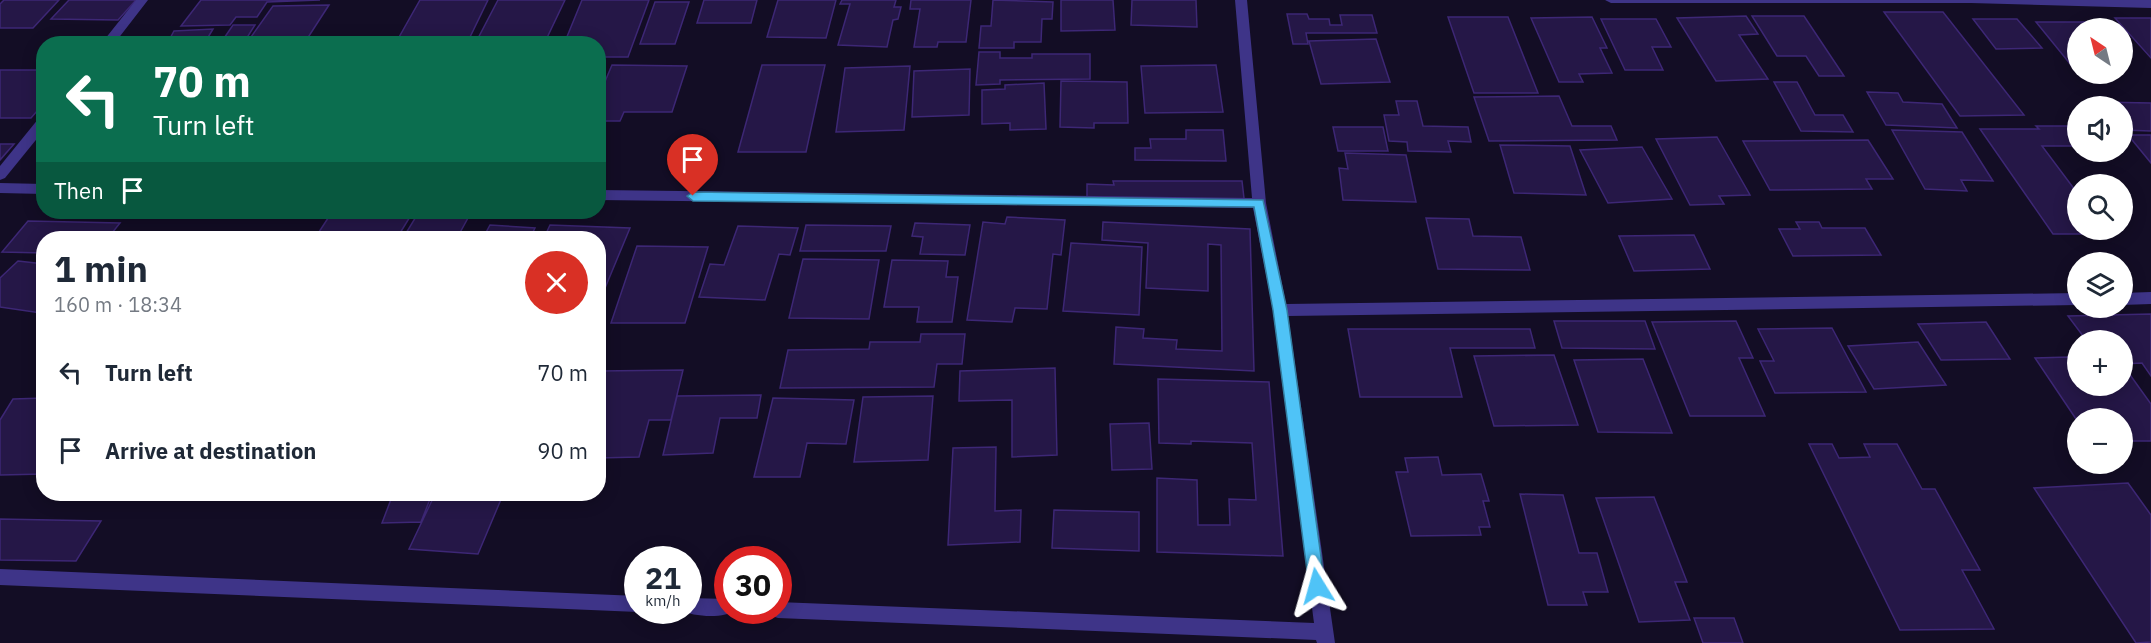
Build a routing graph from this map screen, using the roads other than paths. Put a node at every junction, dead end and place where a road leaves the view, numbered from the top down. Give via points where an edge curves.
1 (142, 0) edge
2 (1241, 0) edge
3 (1611, 0) edge
4 (1632, 0) edge
5 (1971, 0) edge
6 (2151, 4) edge
7 (113, 36) edge
8 (36, 131) edge
9 (0, 175) edge
10 (0, 188) edge
11 (36, 189) edge
12 (606, 195) edge
13 (1259, 203) junction
14 (2151, 298) edge
15 (2067, 299) edge
16 (2133, 299) edge
17 (1280, 310) junction
18 (0, 577) edge
19 (624, 603) edge
20 (792, 611) edge
21 (1324, 638) edge

1 - 7 street
2 - 13 street
3 - 4 street
4 - 5 street
5 - 6 street
8 - 9 street
10 - 11 street
12 - 13 street
13 - 17 street
14 - 16 street
15 - 17 street
17 - 21 street
18 - 19 street
20 - 21 street

